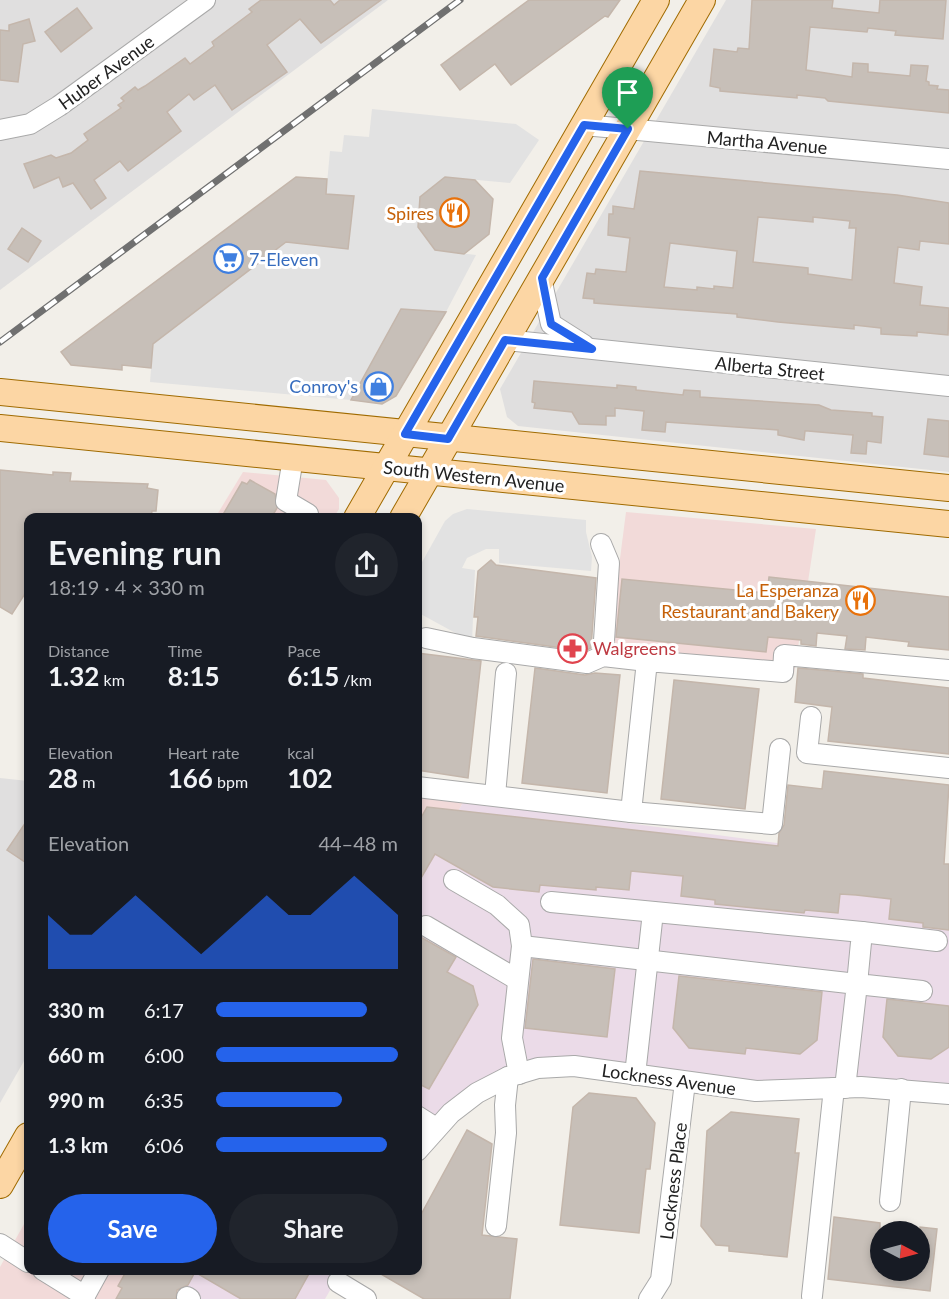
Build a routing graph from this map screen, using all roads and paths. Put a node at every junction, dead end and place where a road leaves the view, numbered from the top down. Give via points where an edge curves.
1 (206, 0) edge
2 (656, 0) edge
3 (702, 0) edge
4 (584, 125) junction
5 (628, 129) junction
6 (0, 130) edge
7 (949, 159) edge
8 (542, 278) junction
9 (505, 340) junction
10 (592, 349) junction
11 (949, 386) edge
12 (0, 392) edge
13 (0, 428) edge
14 (405, 434) junction
15 (448, 439) junction
16 (293, 458) junction
17 (384, 467) junction
18 (429, 471) junction
19 (940, 487) edge
20 (825, 512) junction
21 (306, 513) edge
22 (360, 513) edge
23 (406, 513) edge
24 (949, 524) edge
25 (601, 544) dead end
26 (426, 638) dead end
27 (603, 656) junction
28 (647, 661) junction
29 (949, 670) edge
30 (506, 673) dead end
31 (811, 717) dead end
32 (780, 749) dead end
33 (949, 768) edge
34 (422, 788) edge
35 (495, 795) junction
36 (631, 812) junction
37 (454, 880) dead end
38 (551, 902) dead end
39 (653, 912) junction
40 (426, 926) dead end
41 (862, 933) junction
42 (937, 941) dead end
43 (522, 946) junction
44 (648, 960) junction
45 (518, 980) junction
46 (856, 984) junction
47 (922, 991) dead end
48 (514, 1075) junction
49 (634, 1075) junction
50 (685, 1082) junction
51 (839, 1088) junction
52 (901, 1089) junction
53 (949, 1094) edge
54 (422, 1119) edge
55 (436, 1128) junction
56 (24, 1143) edge
57 (422, 1145) edge
58 (0, 1185) edge
59 (890, 1201) dead end
60 (496, 1226) dead end
61 (0, 1244) edge
62 (24, 1259) edge
63 (50, 1275) edge
64 (96, 1275) edge
65 (337, 1284) edge
66 (812, 1296) dead end
67 (84, 1298) edge
68 (366, 1299) edge
69 (650, 1299) edge

1 - 6 street, Huber Avenue via 59,106 30,124
2 - 4 main road
3 - 5 main road
4 - 5 street, Martha Avenue
4 - 14 main road
5 - 7 street, Martha Avenue
5 - 8 main road
8 - 9 main road
8 - 10 street, Alberta Street via 551,324
9 - 10 street, Alberta Street
9 - 15 main road
10 - 11 street, Alberta Street
12 - 14 main road, South Western Avenue
13 - 16 main road, South Western Avenue
14 - 15 main road, South Western Avenue
14 - 17 main road
15 - 18 main road
15 - 19 main road, South Western Avenue
16 - 17 main road, South Western Avenue
16 - 21 street via 286,501
17 - 18 main road, South Western Avenue
17 - 22 main road
18 - 20 main road, South Western Avenue
18 - 23 main road
19 - 20 main road via 896,501 837,494 827,499
20 - 24 main road, South Western Avenue
25 - 27 street via 609,563
26 - 27 street via 587,663
27 - 28 street
28 - 29 street via 783,672 784,655
28 - 36 street
30 - 35 street
31 - 33 street via 807,753
32 - 36 street via 772,824
34 - 35 street
35 - 36 street
37 - 43 street via 497,905 519,925
38 - 39 street
39 - 41 street
39 - 44 street
40 - 45 street
41 - 42 street
41 - 46 street
43 - 44 street
43 - 45 street
44 - 46 street
44 - 49 street
45 - 48 street via 512,1038
46 - 47 street
46 - 51 street
48 - 49 street, Lockness Avenue via 538,1068 574,1066
48 - 55 street, Lockness Avenue via 477,1093
48 - 60 street via 505,1105 506,1133
49 - 50 street, Lockness Avenue
50 - 51 street, Lockness Avenue via 756,1091
50 - 69 street, Lockness Place via 661,1280
51 - 52 street, Lockness Avenue
51 - 66 street
52 - 53 street, Lockness Avenue
52 - 59 street
54 - 55 street
55 - 57 street, Lockness Avenue
56 - 58 main road
61 - 62 street
63 - 67 street
64 - 67 street
65 - 68 street

